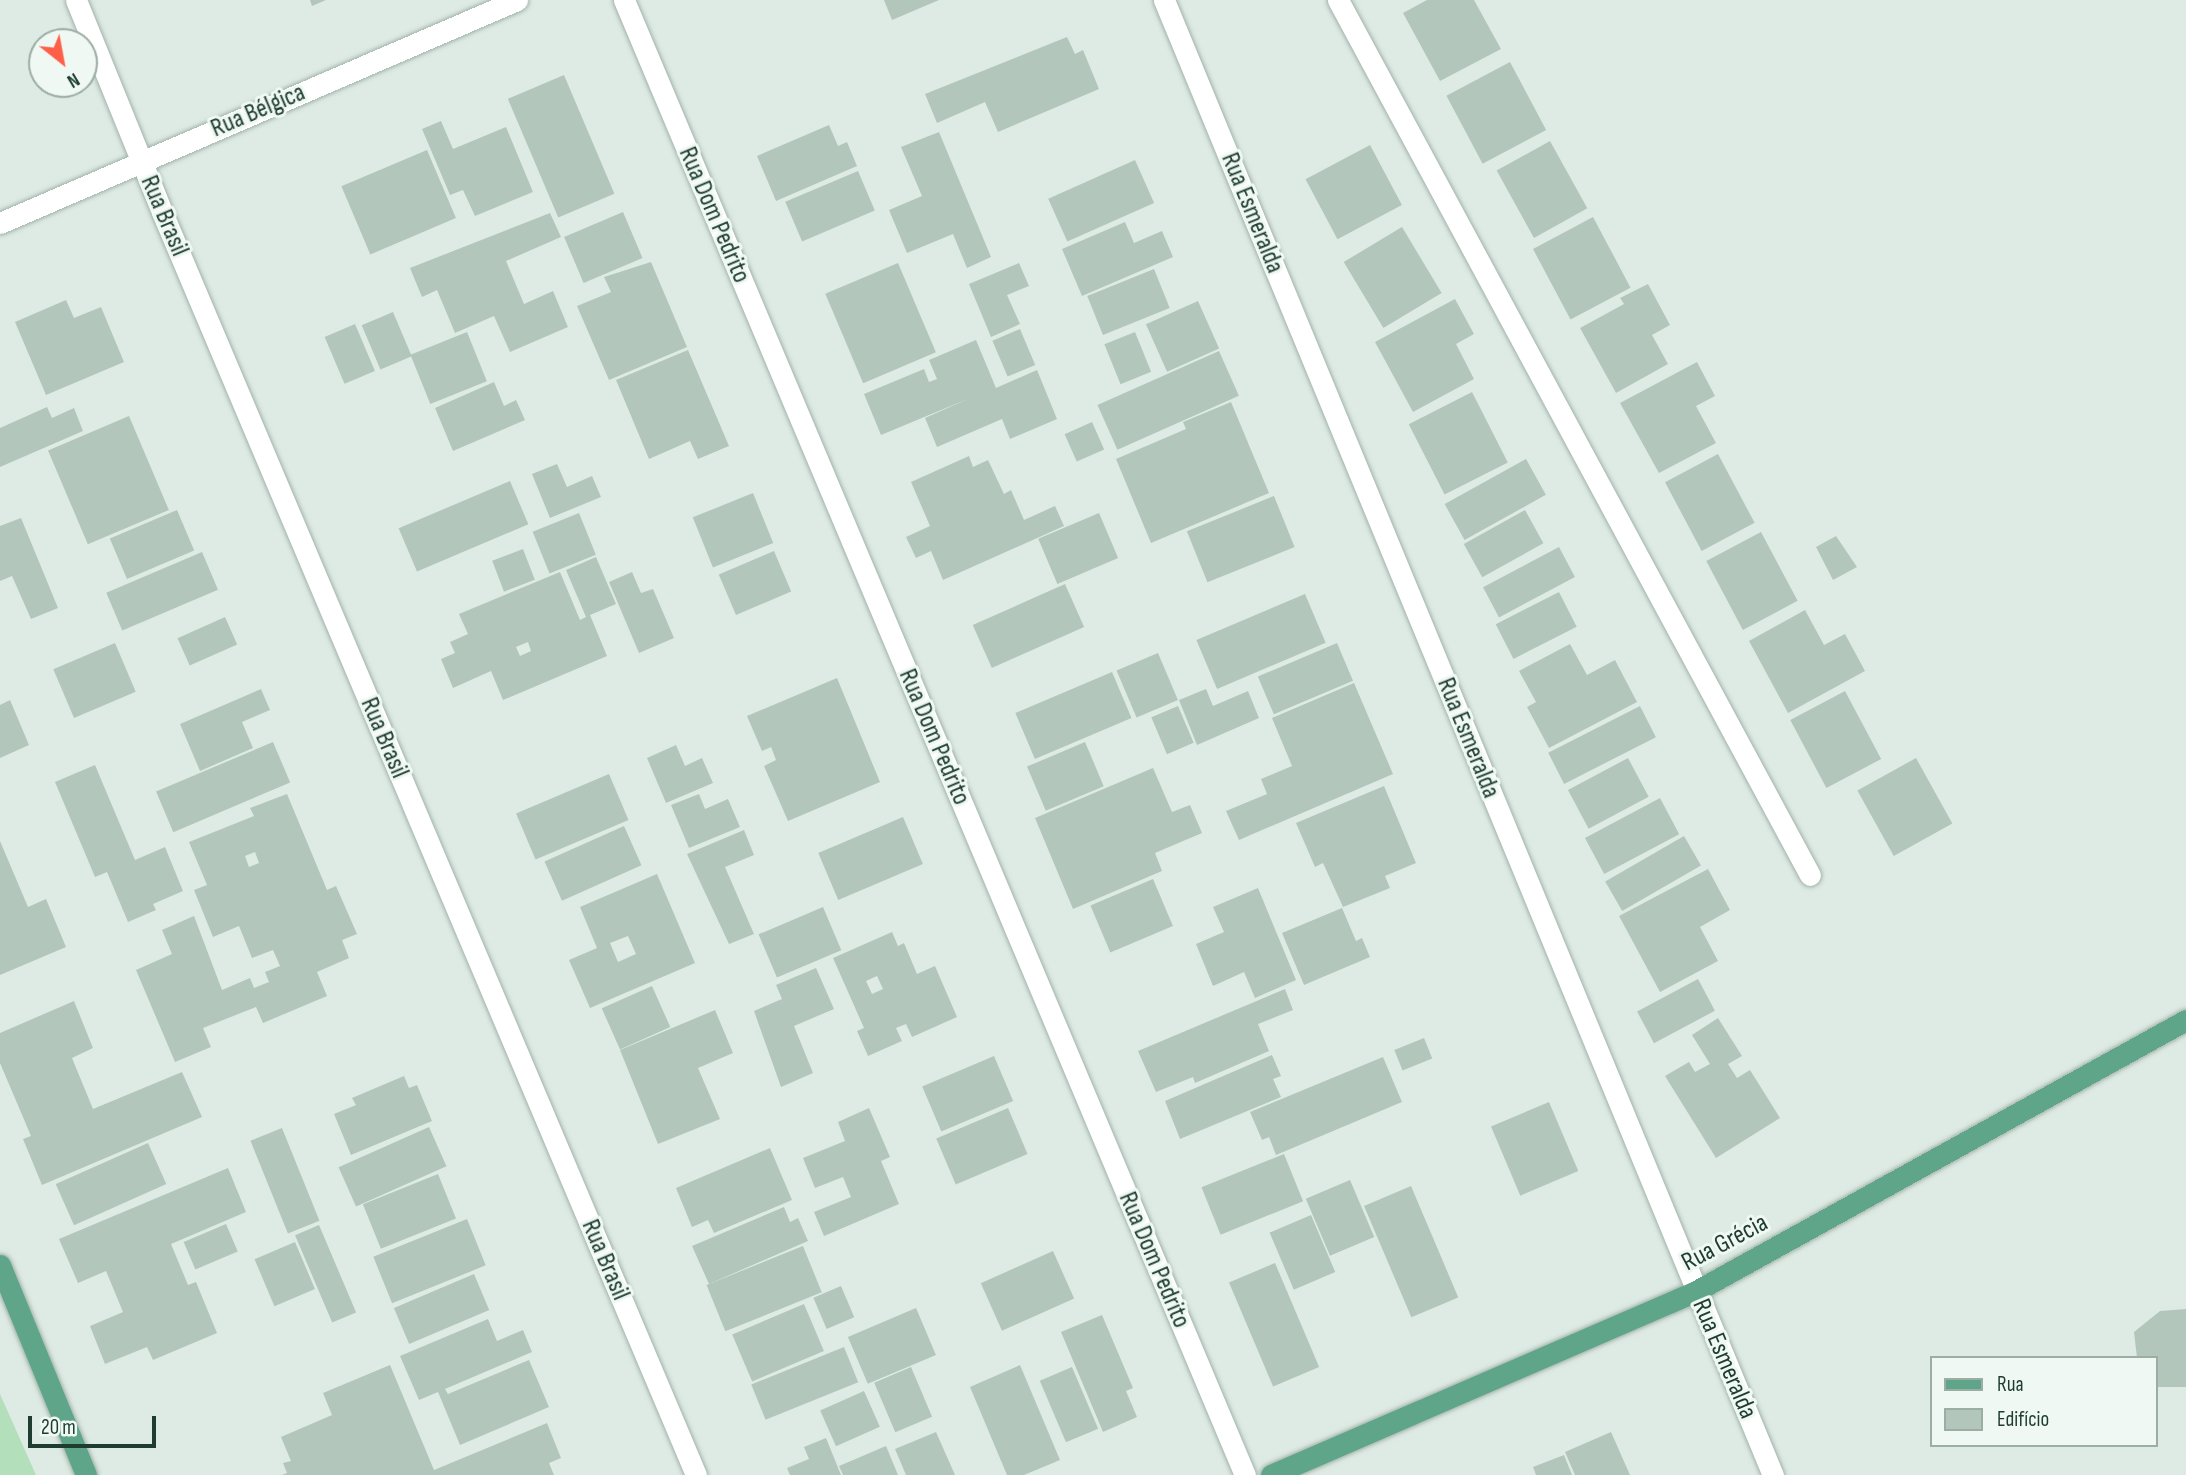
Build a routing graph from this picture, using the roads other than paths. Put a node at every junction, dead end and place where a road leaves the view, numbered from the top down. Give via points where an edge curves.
1 (76, 0) edge
2 (517, 0) edge
3 (624, 0) edge
4 (1164, 0) edge
5 (1338, 0) edge
6 (141, 162) junction
7 (0, 223) edge
8 (1810, 876) dead end
9 (2186, 1020) edge
10 (0, 1265) edge
11 (1696, 1291) junction
12 (86, 1475) edge
13 (696, 1475) edge
14 (1245, 1475) edge
15 (1271, 1475) edge
16 (1773, 1475) edge

1 - 6 street, Rua Brasil
2 - 6 street, Rua Bélgica
3 - 14 street, Rua Dom Pedrito
4 - 11 street, Rua Esmeralda
5 - 8 street
6 - 7 street, Rua Bélgica
6 - 13 street, Rua Brasil
9 - 11 main road, Rua Grécia
10 - 12 main road
11 - 15 main road, Rua Grécia
11 - 16 street, Rua Esmeralda

